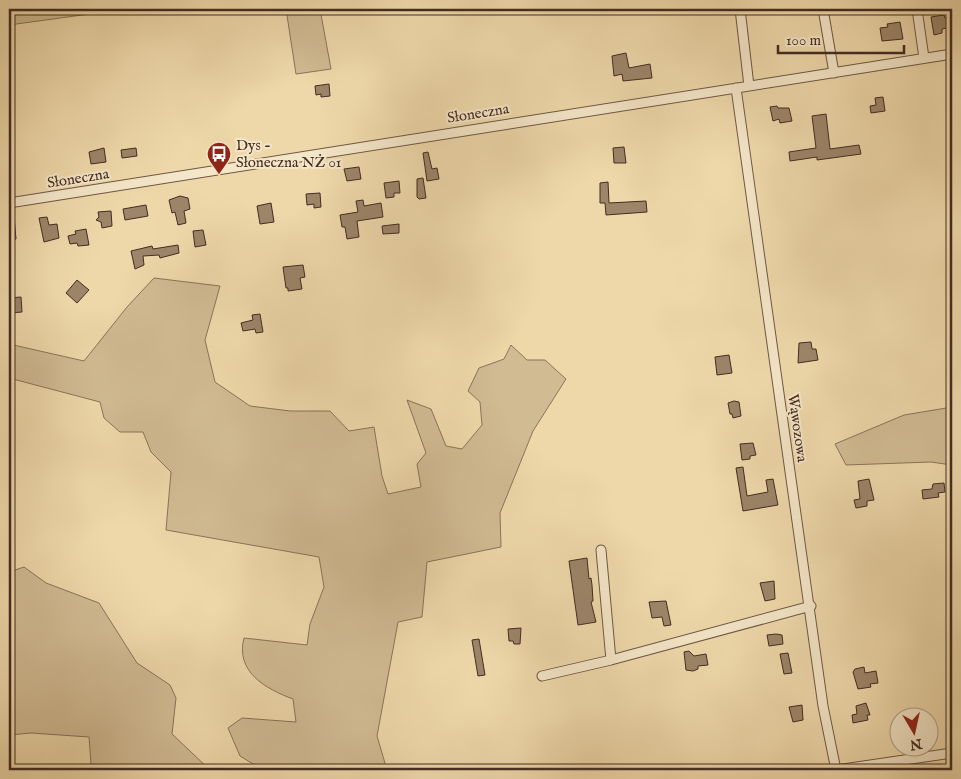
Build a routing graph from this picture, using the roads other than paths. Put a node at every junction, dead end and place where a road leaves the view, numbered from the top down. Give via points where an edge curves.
1 (740, 9) edge
2 (823, 9) edge
3 (918, 9) edge
4 (952, 54) edge
5 (924, 58) junction
6 (834, 73) junction
7 (749, 86) junction
8 (736, 88) junction
9 (9, 203) edge
10 (601, 550) dead end
11 (811, 606) junction
12 (611, 660) junction
13 (542, 676) dead end
14 (952, 753) edge
15 (836, 770) edge

1 - 7 street
2 - 6 street
3 - 5 street
4 - 5 street, Słoneczna
5 - 6 street, Słoneczna
6 - 7 street, Słoneczna
7 - 8 street, Słoneczna
8 - 9 street, Słoneczna
8 - 11 street, Wąwozowa
10 - 12 street
11 - 12 street
11 - 15 street, Wąwozowa
12 - 13 street
14 - 15 street

